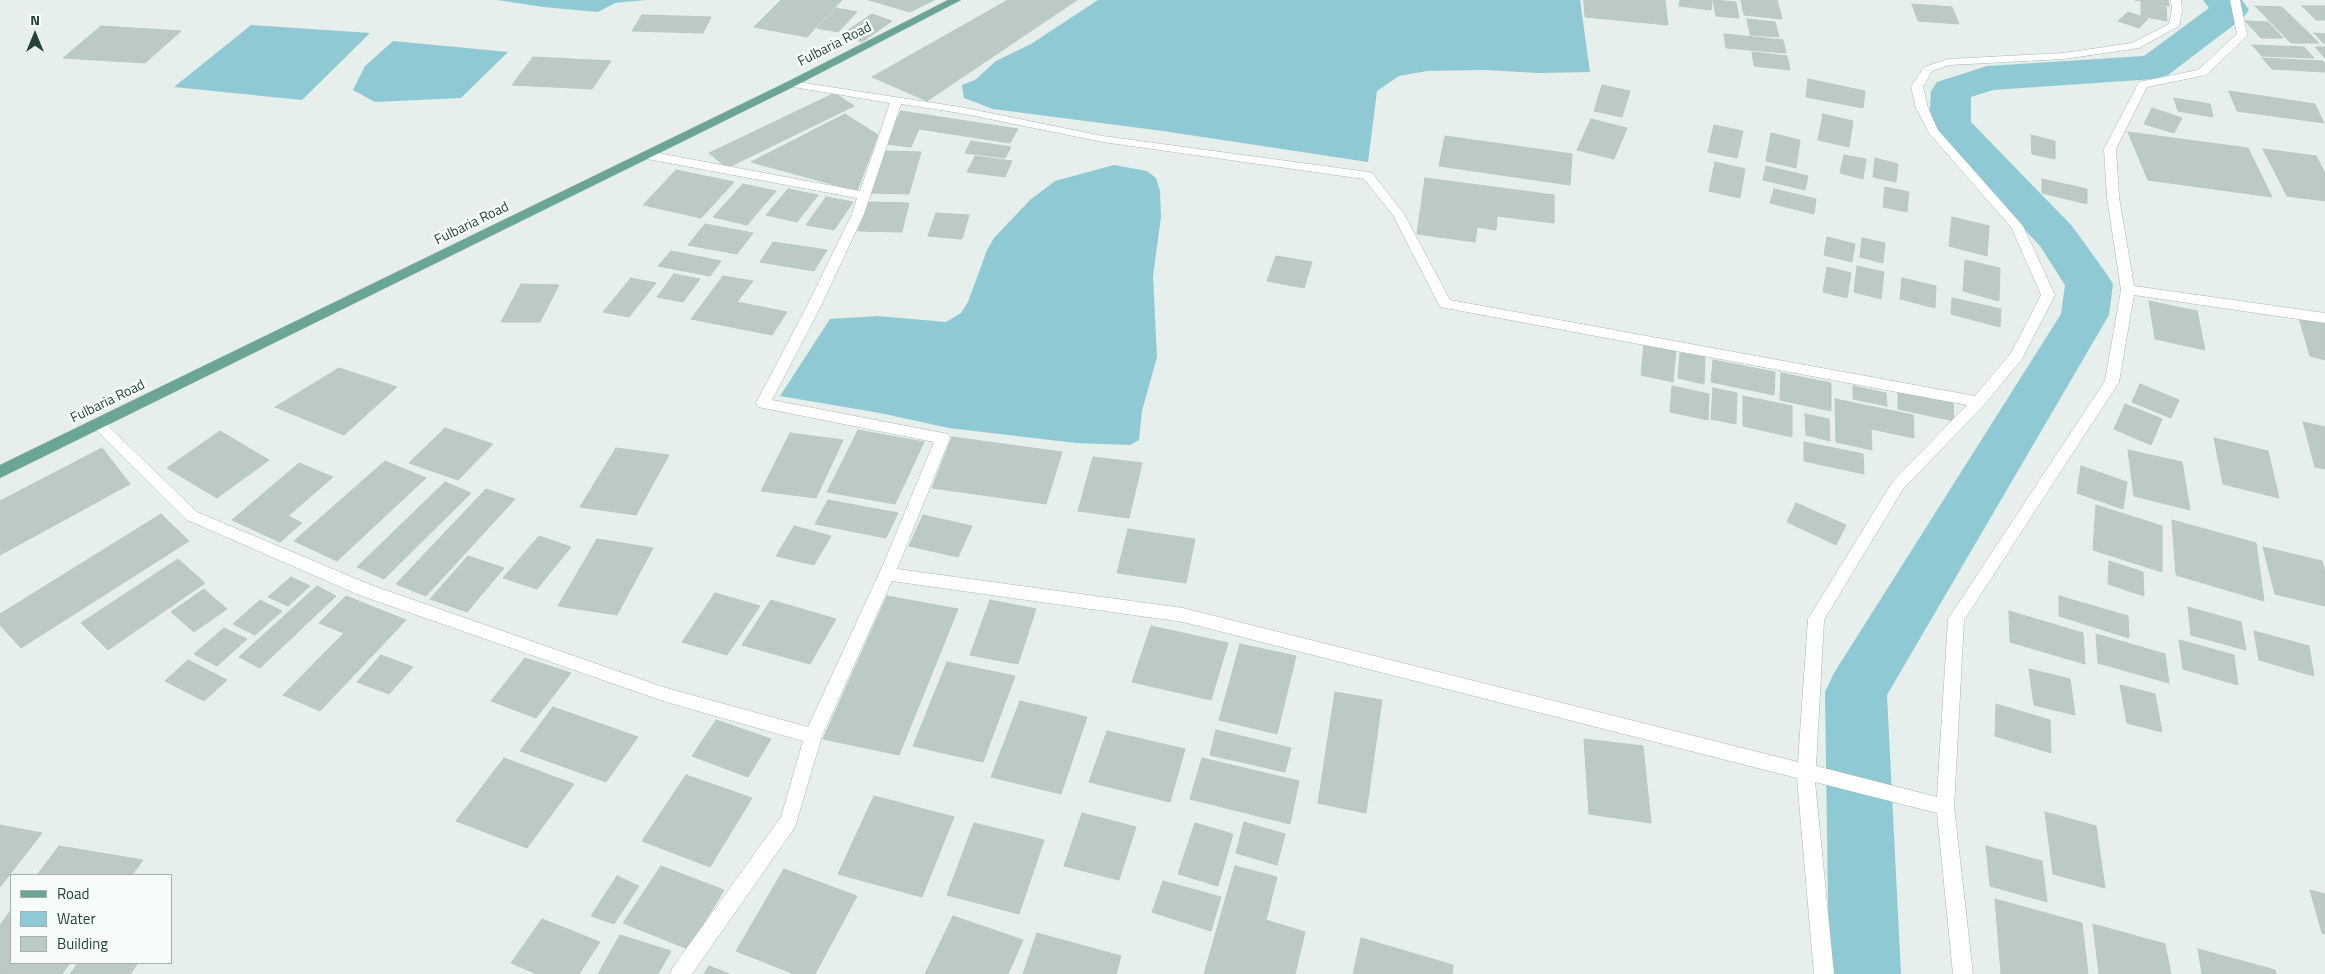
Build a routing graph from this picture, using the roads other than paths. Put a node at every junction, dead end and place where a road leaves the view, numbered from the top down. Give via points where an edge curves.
1 (956, 0) edge
2 (2176, 0) edge
3 (2235, 0) edge
4 (791, 84) junction
5 (896, 101) junction
6 (647, 155) junction
7 (864, 196) junction
8 (2128, 290) junction
9 (2325, 318) edge
10 (1978, 402) junction
11 (97, 424) junction
12 (0, 472) edge
13 (887, 574) junction
14 (813, 736) junction
15 (1806, 772) junction
16 (1945, 807) junction
17 (680, 974) edge
18 (1824, 974) edge
19 (1963, 974) edge

1 - 4 main road, Fulbaria Road
2 - 10 street via 2174,26 2134,46 2064,56 1948,62 1928,69 1917,87 1933,131 2018,226 2048,295 2017,356
3 - 8 street via 2242,35 2202,73 2143,84 2110,148 2113,197
4 - 5 street
4 - 6 main road, Fulbaria Road
5 - 7 street
5 - 10 street via 960,110 1104,139 1368,176 1398,214 1445,304
6 - 7 street
6 - 11 main road, Fulbaria Road
7 - 13 street via 813,308 763,403 943,438
8 - 9 street
8 - 16 street via 2112,382 1956,619
10 - 15 street via 1898,485 1816,619
11 - 12 main road, Fulbaria Road
11 - 14 street via 192,516 365,590 663,694
13 - 14 street
13 - 15 street via 1183,616
14 - 17 street via 789,821
15 - 16 street
15 - 18 street
16 - 19 street

